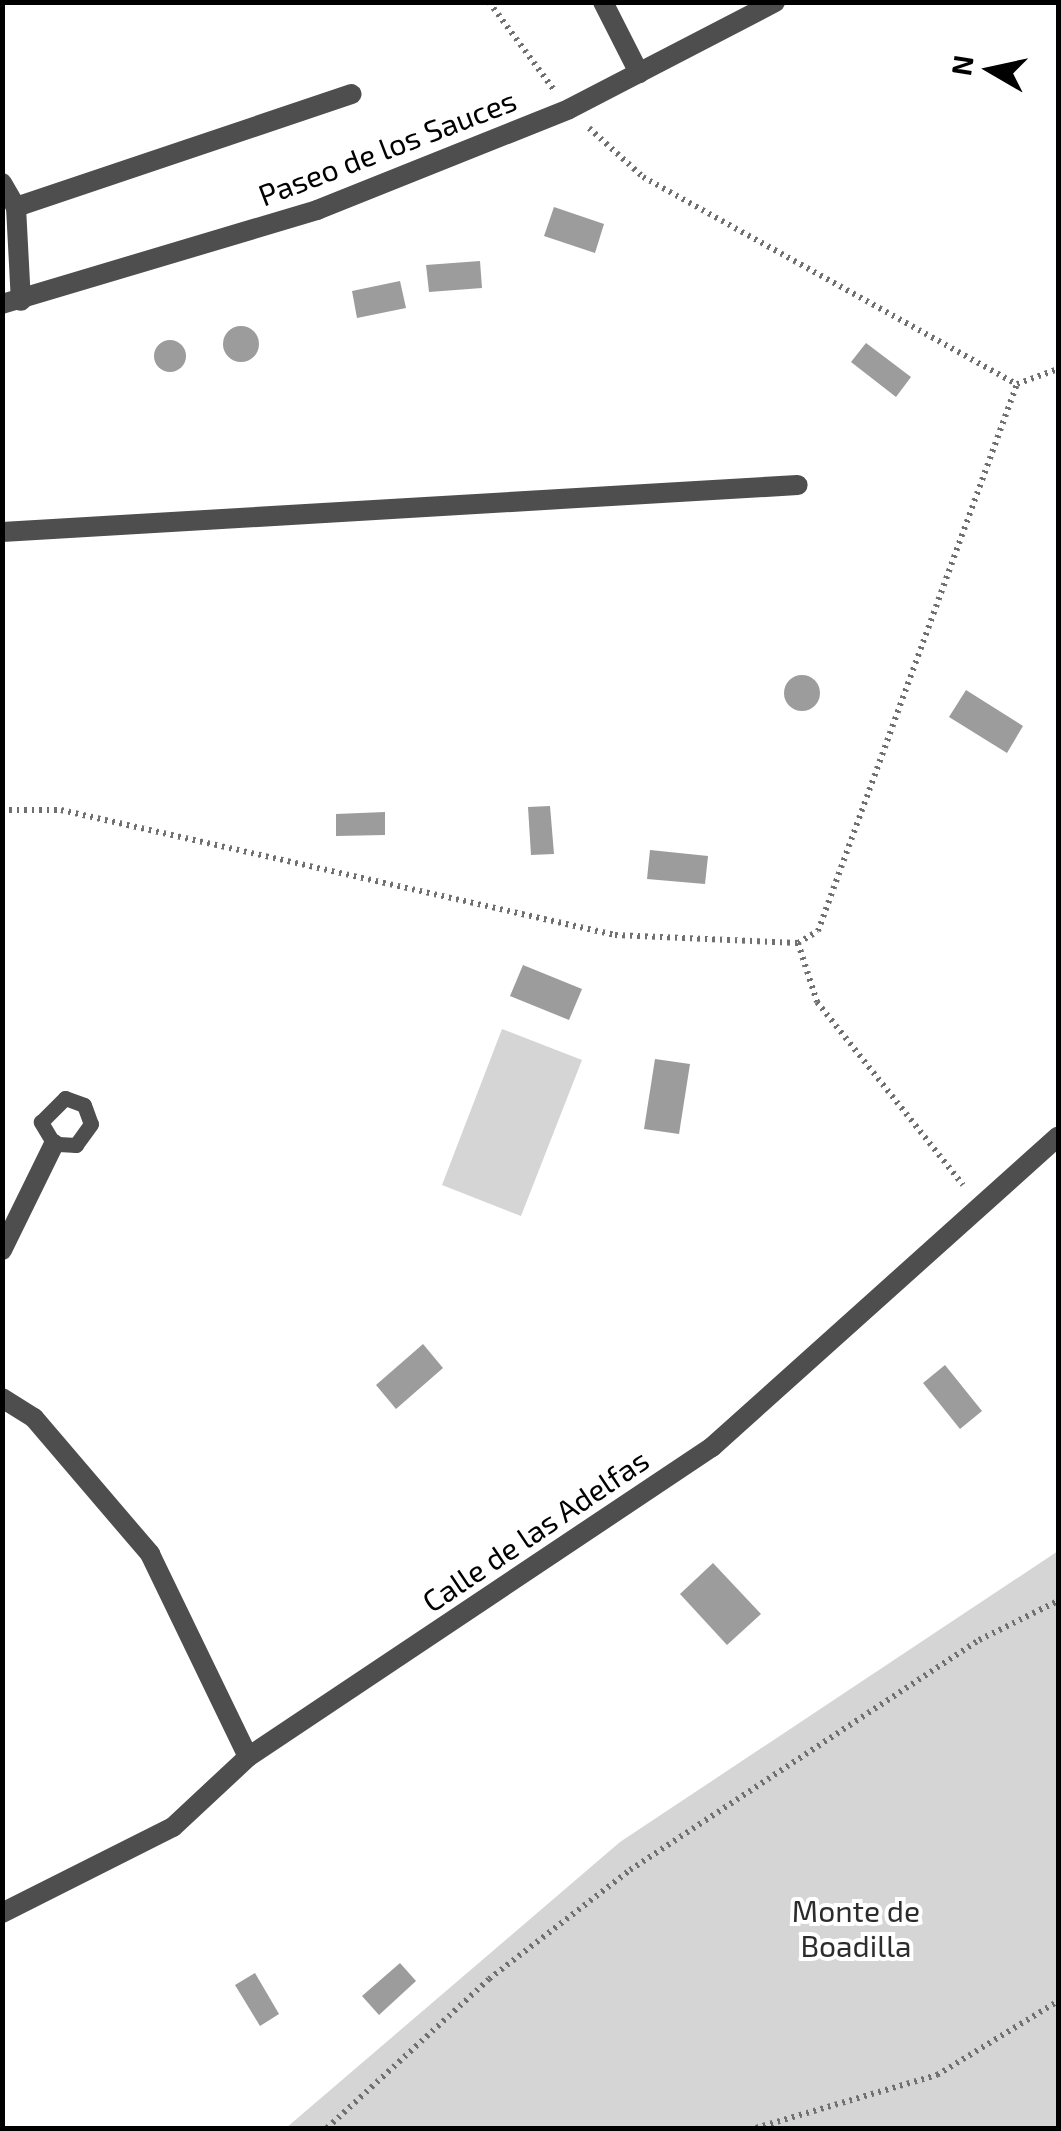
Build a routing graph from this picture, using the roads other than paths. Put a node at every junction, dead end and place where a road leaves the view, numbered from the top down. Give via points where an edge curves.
1 (603, 2) edge
2 (775, 2) edge
3 (639, 73) junction
4 (352, 94) dead end
5 (2, 183) edge
6 (16, 207) junction
7 (12, 303) edge
8 (798, 485) dead end
9 (2, 532) edge
10 (1058, 1137) edge
11 (54, 1144) dead end
12 (2, 1250) edge
13 (2, 1398) edge
14 (248, 1757) junction
15 (2, 1913) edge

1 - 3 street
2 - 3 street, Paseo de los Sauces
3 - 7 street, Paseo de los Sauces via 568,109 317,210
4 - 6 street
5 - 6 street
6 - 7 street
8 - 9 street
10 - 14 street, Calle de las Adelfas via 712,1447
11 - 12 street
13 - 14 street via 34,1418 150,1554
14 - 15 street, Calle de las Adelfas via 173,1828

